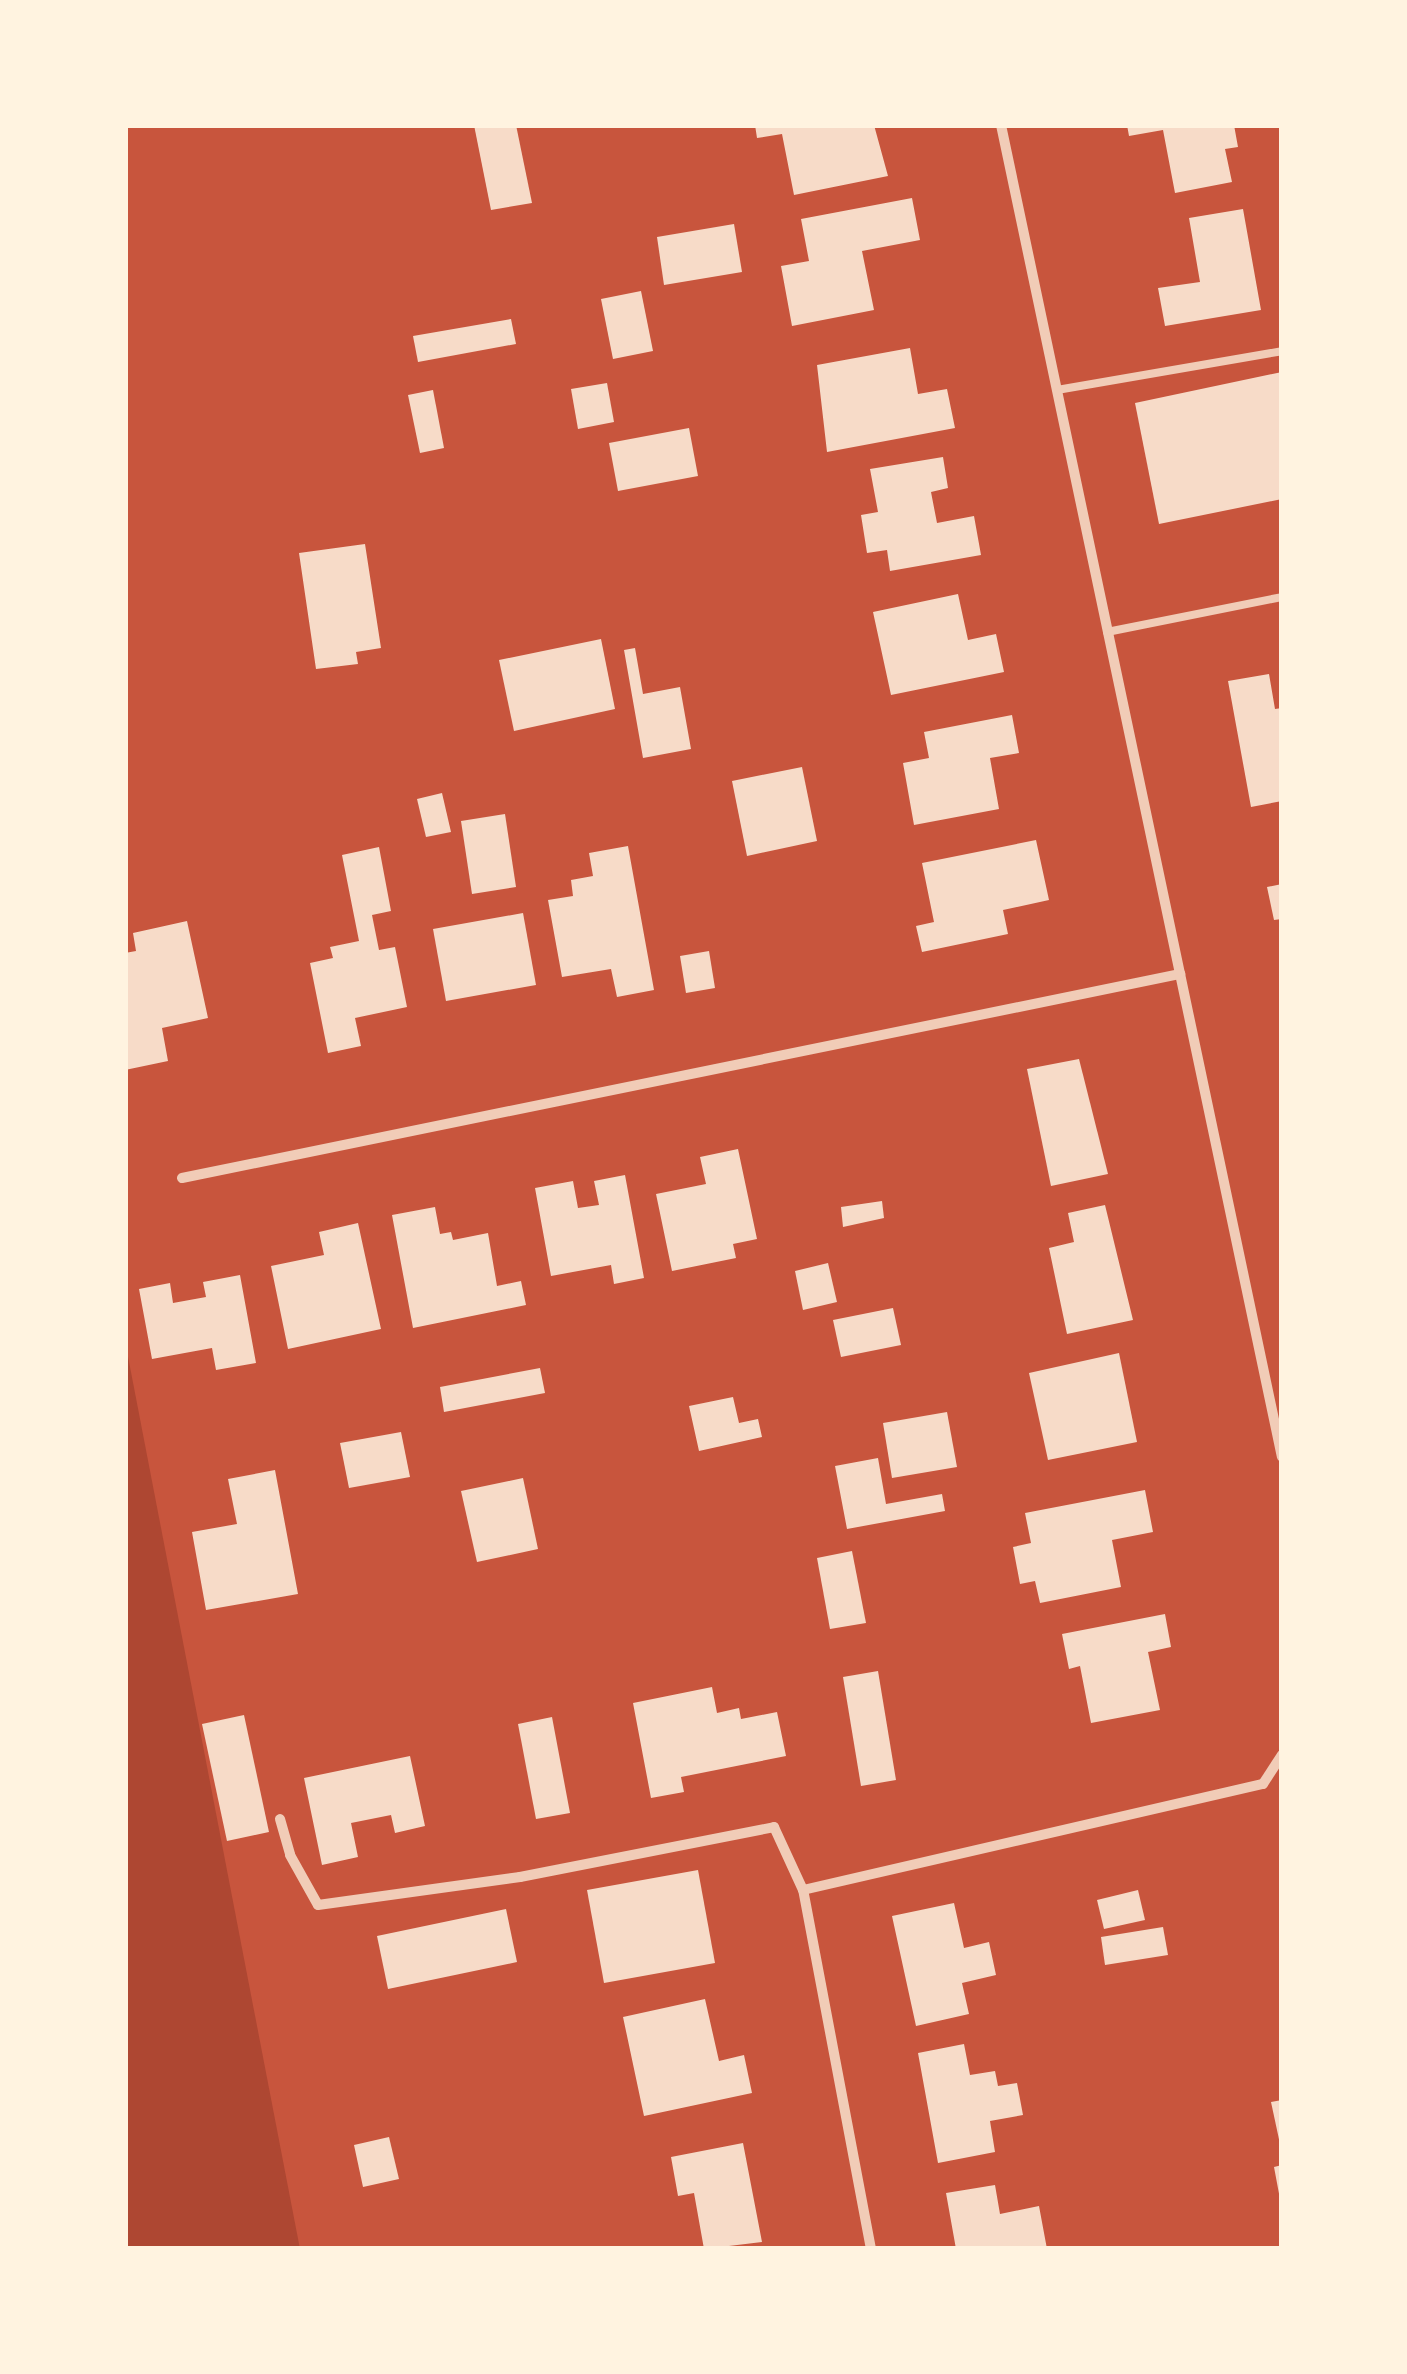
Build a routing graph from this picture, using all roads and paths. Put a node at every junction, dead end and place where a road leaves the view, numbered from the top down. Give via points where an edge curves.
1 (1001, 125) edge
2 (1282, 351) edge
3 (1057, 390) junction
4 (1282, 597) edge
5 (1108, 632) junction
6 (1180, 974) junction
7 (182, 1178) dead end
8 (1282, 1457) edge
9 (1282, 1755) edge
10 (280, 1818) dead end
11 (803, 1890) junction
12 (871, 2249) edge

1 - 3 street
2 - 3 lane
3 - 5 street
4 - 5 lane
5 - 6 street
6 - 7 street
6 - 8 street
9 - 11 street via 1263,1784
10 - 11 street via 290,1855 318,1905 520,1877 774,1827
11 - 12 street

